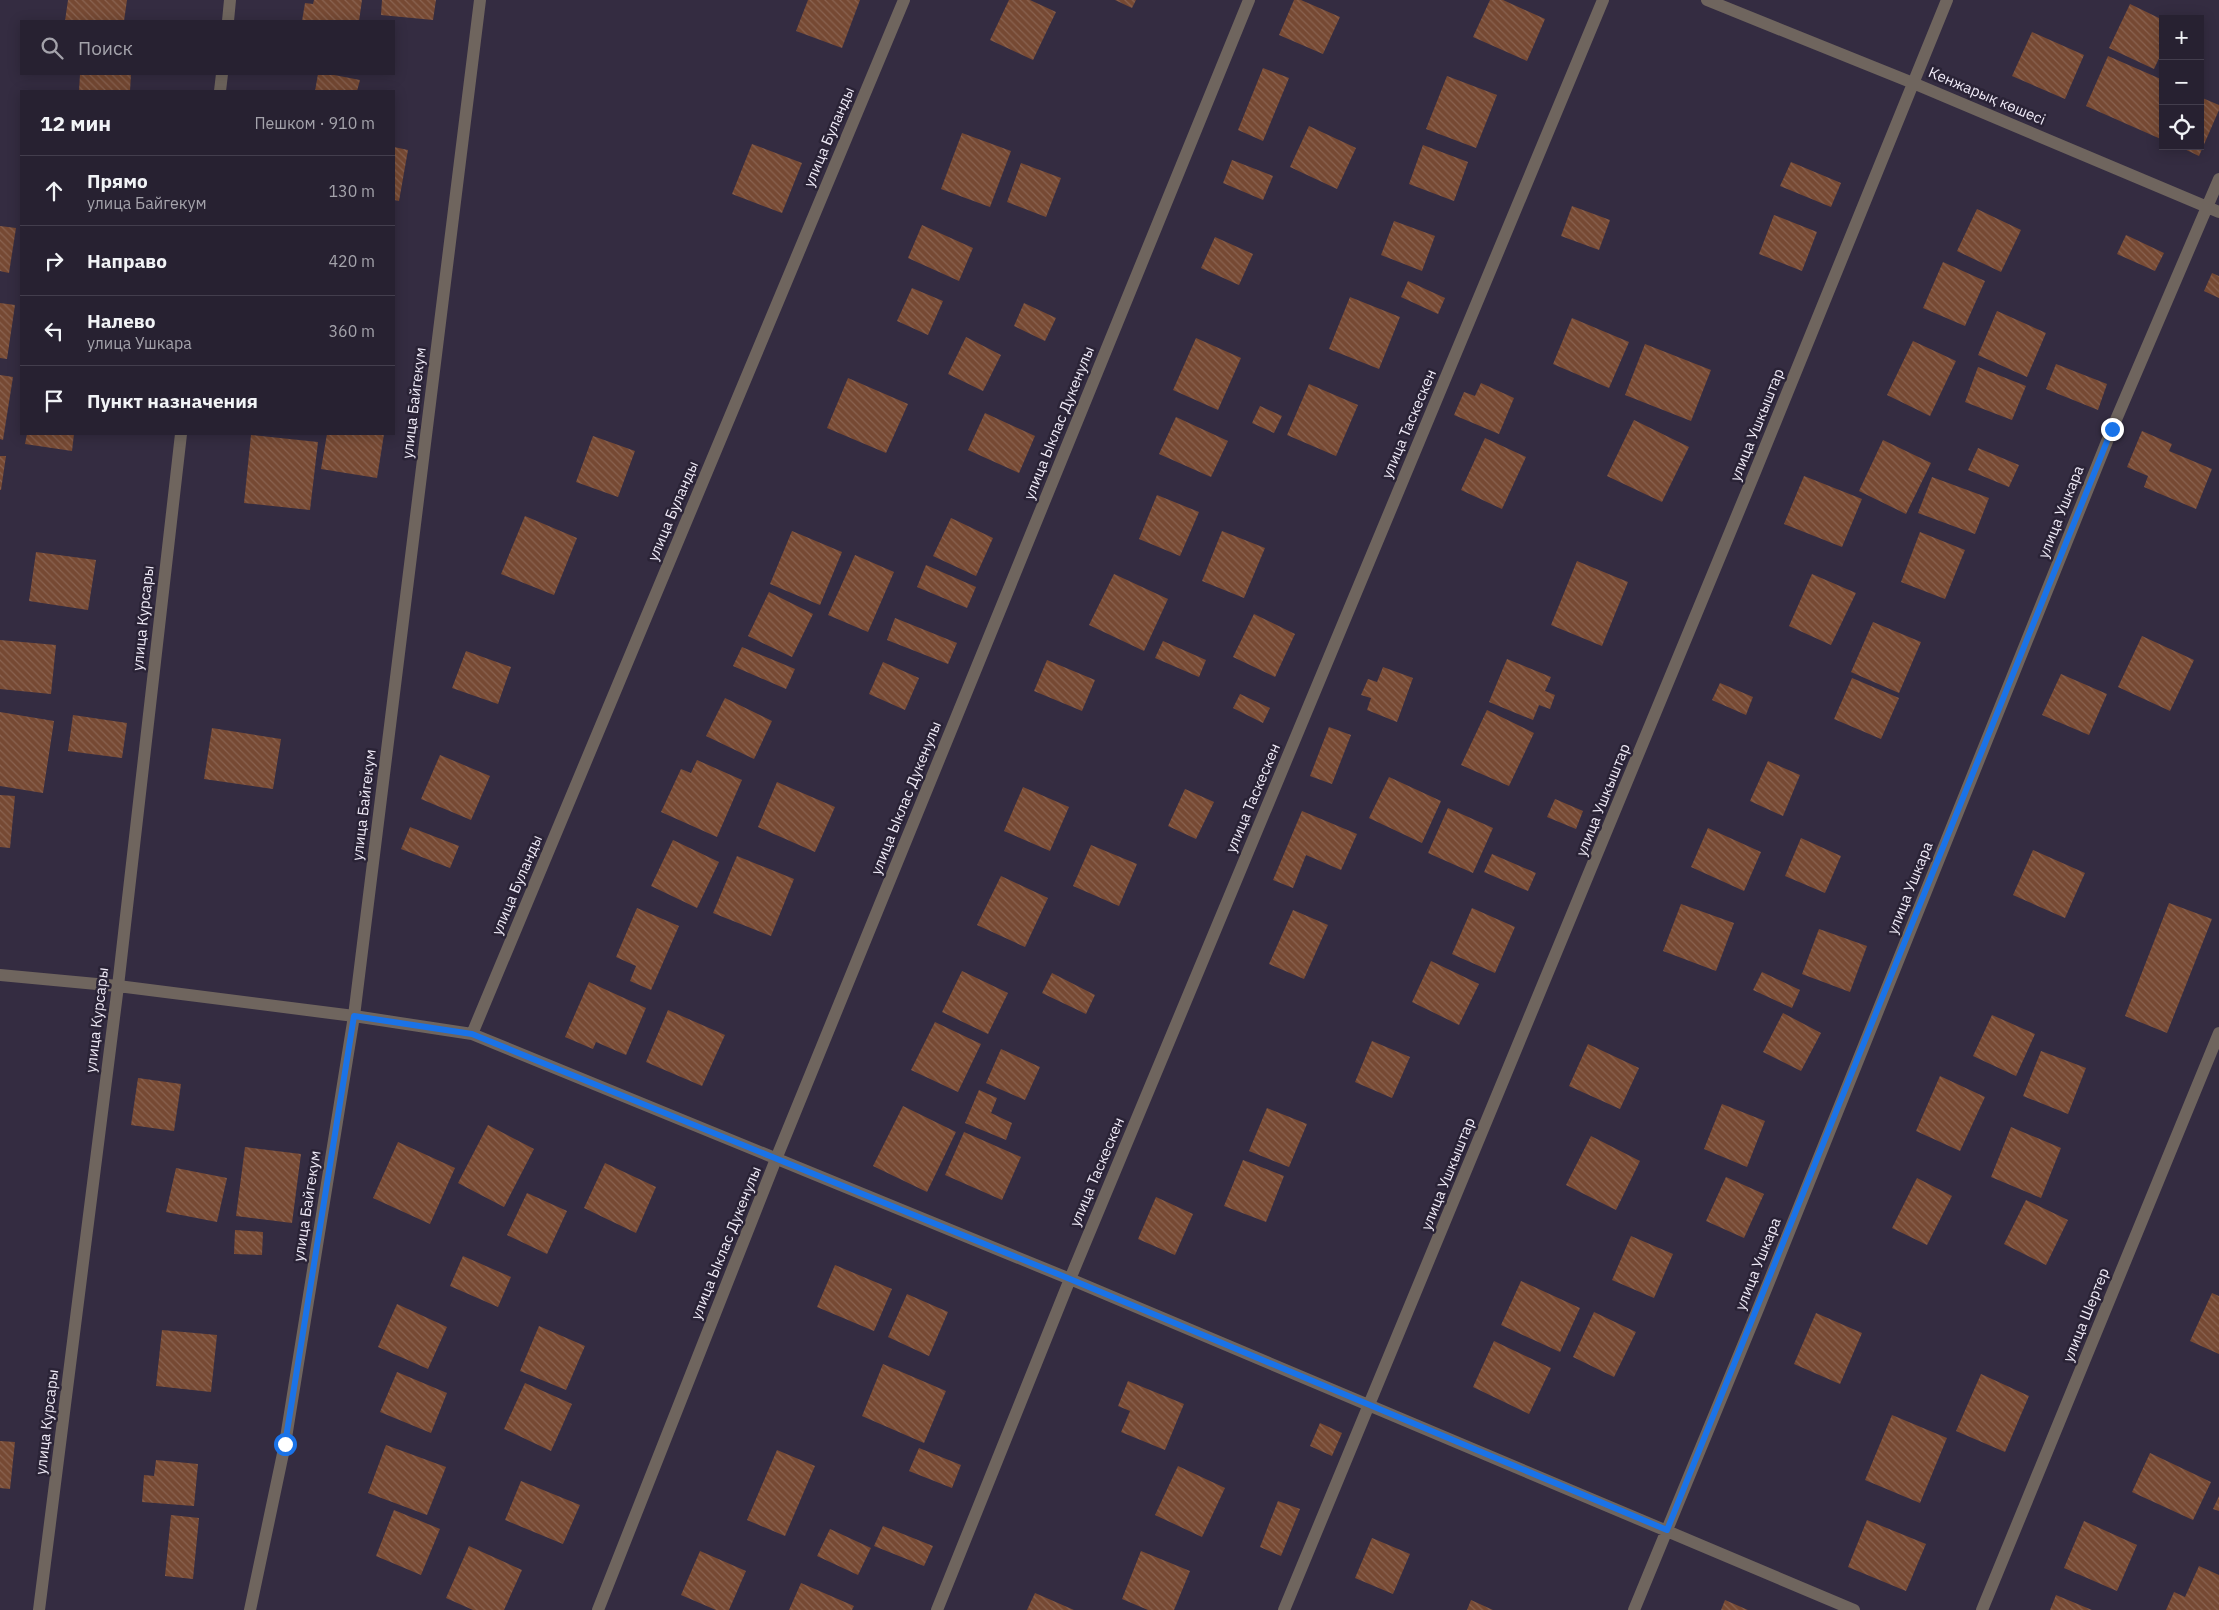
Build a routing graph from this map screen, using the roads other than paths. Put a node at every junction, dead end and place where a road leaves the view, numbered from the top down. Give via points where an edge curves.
1 (230, 0) edge
2 (480, 0) edge
3 (904, 0) edge
4 (1249, 0) edge
5 (1603, 0) edge
6 (1707, 0) edge
7 (1947, 0) edge
8 (228, 20) edge
9 (222, 75) edge
10 (1913, 82) junction
11 (220, 90) edge
12 (2219, 179) edge
13 (2213, 210) edge
14 (181, 435) edge
15 (0, 975) edge
16 (118, 986) junction
17 (354, 1016) junction
18 (2219, 1032) edge
19 (472, 1034) junction
20 (776, 1159) junction
21 (1070, 1279) junction
22 (1370, 1406) junction
23 (1667, 1530) junction
24 (40, 1610) edge
25 (250, 1610) edge
26 (598, 1610) edge
27 (937, 1610) edge
28 (1284, 1610) edge
29 (1634, 1610) edge
30 (1854, 1610) edge
31 (1982, 1610) edge

1 - 8 street
2 - 17 street, улица Байгекум
3 - 19 street, улица Буланды
4 - 20 street, улица Ыклас Дукенулы
5 - 21 street, улица Таскескен
6 - 10 street, Кенжарық көшесі
7 - 10 street, улица Ушкыштар
9 - 11 street
10 - 13 street, Кенжарық көшесі
10 - 22 street, улица Ушкыштар via 1756,472
12 - 13 street, улица Ушкара
13 - 23 street, улица Ушкара via 2112,429
14 - 16 street, улица Курсары
15 - 16 street
16 - 17 street
16 - 24 street, улица Курсары
17 - 19 street
17 - 25 street, улица Байгекум via 285,1444
18 - 31 street, улица Шертер
19 - 20 street
20 - 21 street
20 - 26 street, улица Ыклас Дукенулы
21 - 22 street
21 - 27 street, улица Таскескен
22 - 23 street
22 - 28 street, улица Ушкыштар
23 - 29 street, улица Ушкара
23 - 30 street

